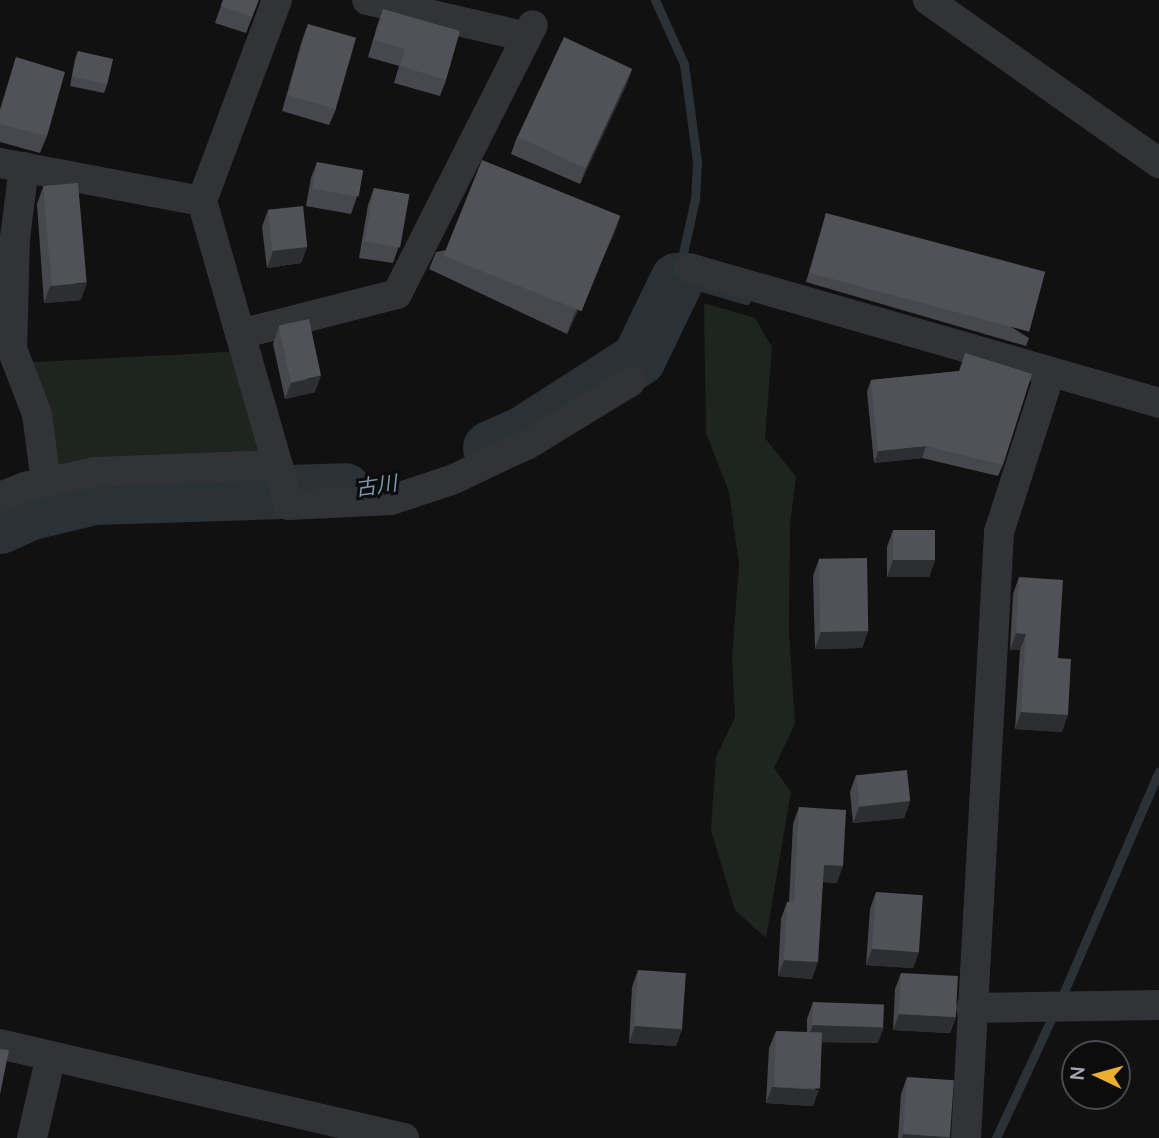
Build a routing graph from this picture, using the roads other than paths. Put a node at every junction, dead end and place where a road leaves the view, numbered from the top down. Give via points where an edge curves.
1 (277, 0) edge
2 (367, 0) edge
3 (928, 0) edge
4 (1159, 163) edge
5 (12, 165) edge
6 (202, 201) junction
7 (689, 268) dead end
8 (240, 334) junction
9 (1050, 373) junction
10 (630, 382) dead end
11 (1159, 403) edge
12 (278, 465) junction
13 (46, 482) junction
14 (0, 498) edge
15 (1159, 1005) edge
16 (971, 1008) junction
17 (0, 1044) edge
18 (51, 1056) junction
19 (32, 1138) edge
20 (404, 1138) edge
21 (966, 1138) edge

1 - 6 street
2 - 8 street via 530,31 480,159 397,293
3 - 4 street
5 - 6 street
5 - 13 street via 12,349 37,414
6 - 8 street
7 - 9 street
8 - 12 street
9 - 11 street
9 - 16 street via 999,532
10 - 12 street via 533,441 454,479 391,500 289,505
12 - 13 street via 96,472
13 - 14 street
15 - 16 street
16 - 21 street
17 - 18 street
18 - 19 street
18 - 20 street

